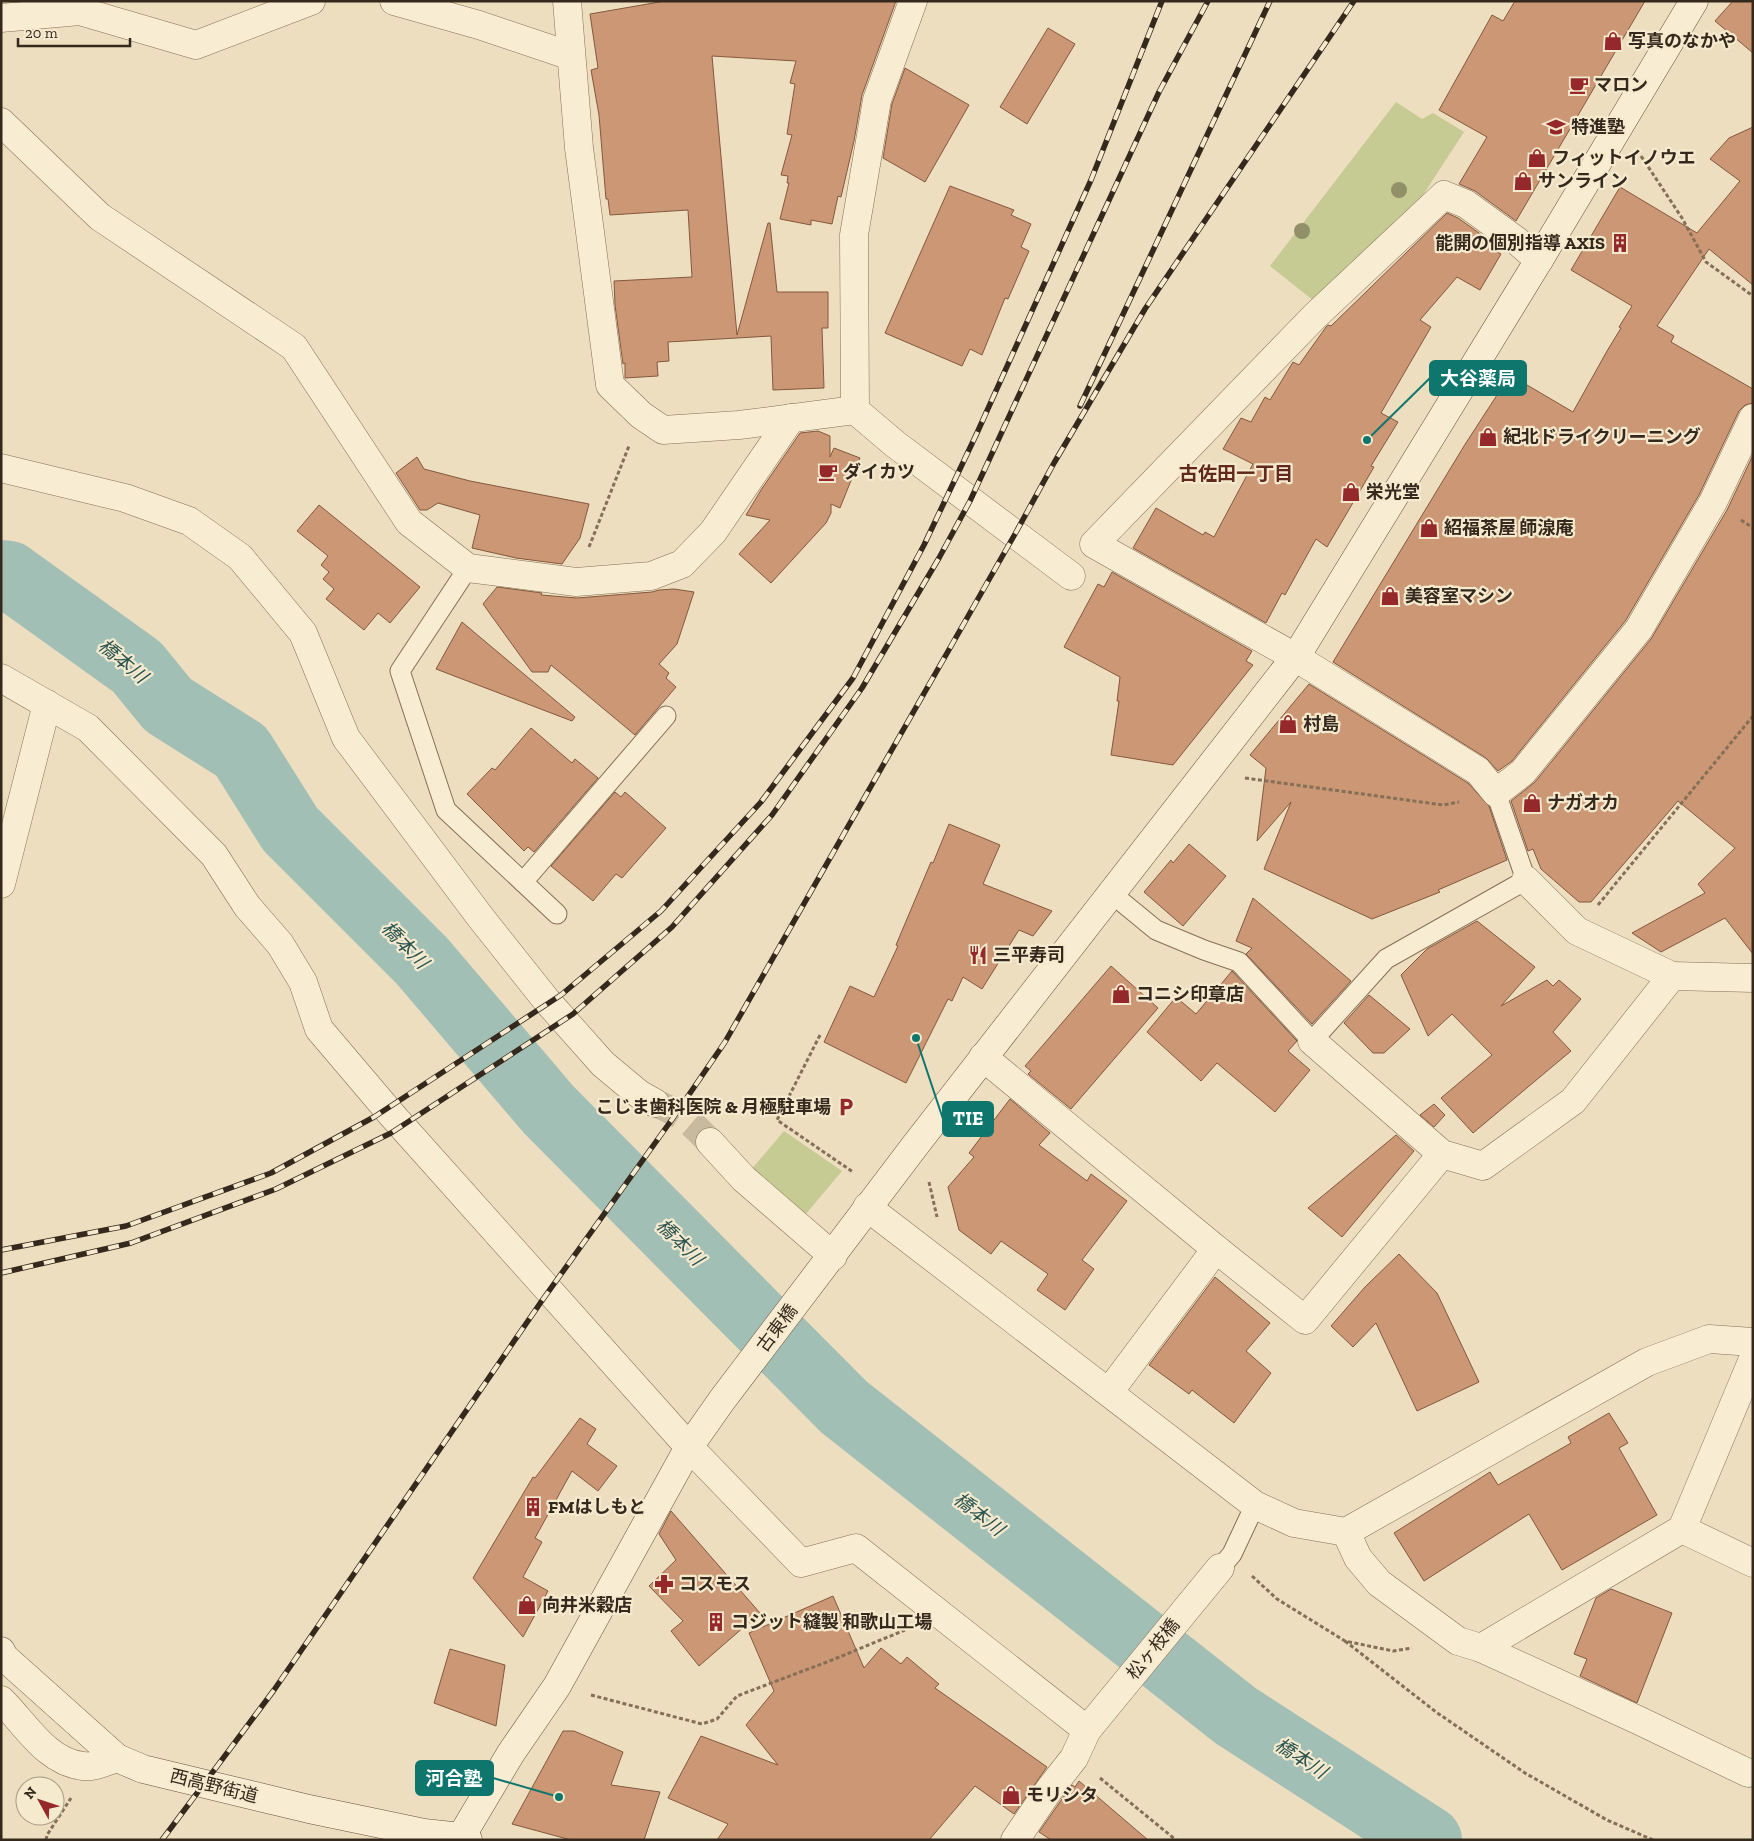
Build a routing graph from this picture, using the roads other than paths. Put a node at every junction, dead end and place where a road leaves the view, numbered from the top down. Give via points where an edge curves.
1 (311, 1) edge
2 (394, 1) edge
3 (567, 1) edge
4 (913, 1) edge
5 (1694, 1) edge
6 (1, 18) edge
7 (571, 56) junction
8 (1, 122) edge
9 (1539, 260) junction
10 (855, 410) junction
11 (791, 418) junction
12 (1753, 418) edge
13 (1, 468) edge
14 (468, 568) junction
15 (1071, 576) dead end
16 (1295, 657) junction
17 (1, 678) edge
18 (47, 704) junction
19 (666, 716) dead end
20 (1496, 792) junction
21 (1526, 880) junction
22 (523, 882) junction
23 (1, 884) edge
24 (1111, 893) junction
25 (557, 914) dead end
26 (1672, 976) junction
27 (1753, 978) edge
28 (1312, 1040) junction
29 (983, 1057) junction
30 (656, 1104) tunnel mouth
31 (710, 1142) tunnel mouth
32 (1442, 1154) junction
33 (874, 1199) junction
34 (1216, 1249) junction
35 (833, 1256) junction
36 (1753, 1342) edge
37 (1753, 1359) edge
38 (1109, 1392) junction
39 (689, 1447) junction
40 (1255, 1505) junction
41 (1682, 1530) junction
42 (1346, 1532) junction
43 (1226, 1561) joint
44 (1753, 1563) edge
45 (1469, 1645) junction
46 (1, 1651) edge
47 (1, 1700) edge
48 (1087, 1730) junction
49 (116, 1758) junction
50 (1751, 1770) edge
51 (424, 1836) edge
52 (464, 1838) edge
53 (1015, 1840) edge

1 - 6 street via 196,45 80,11
2 - 7 street
3 - 7 street
4 - 10 street via 877,100 854,235
5 - 9 street, 古東橋
7 - 11 street via 579,148 610,385 640,415 663,430
8 - 14 street via 100,217 294,346 409,522
9 - 16 street, 古東橋
9 - 16 street via 1466,204 1444,195 1315,316 1094,544
10 - 11 street
10 - 15 street via 895,444
11 - 14 street via 714,532 682,564 650,576 576,582
12 - 20 street via 1713,502 1639,629 1523,772
13 - 30 street via 125,498 189,521 240,557 303,633 346,738 481,918 547,1001 603,1064
14 - 22 lane via 400,672 446,810
16 - 20 street via 1478,771
16 - 24 street, 古東橋
17 - 18 street
18 - 23 street
18 - 39 street via 88,728 214,855 248,906 280,944 303,982 319,1029
19 - 22 lane
20 - 21 lane
21 - 26 street via 1577,931
21 - 28 lane via 1386,959
22 - 25 lane
24 - 28 lane via 1156,930 1239,962
24 - 29 street, 古東橋
26 - 27 street
26 - 32 street via 1573,1101 1483,1166
28 - 32 street
29 - 33 street, 古東橋
29 - 34 street
31 - 35 street via 744,1179
32 - 34 street via 1305,1320
33 - 35 street, 古東橋
33 - 38 street
34 - 38 street
35 - 39 street, 古東橋
36 - 42 street via 1709,1339 1647,1362
37 - 41 street
38 - 40 street
39 - 48 street via 801,1563 856,1548
39 - 52 street, 古東橋 via 557,1686 511,1753
40 - 42 street via 1294,1523
40 - 43 lane
41 - 44 street
41 - 45 street
42 - 45 street via 1358,1558 1379,1582
43 - 48 street, 松ヶ枝橋
45 - 50 street
46 - 49 street, 西高野街道
47 - 49 street via 46,1749 63,1760 84,1767
48 - 53 street, 松ヶ枝橋 via 1074,1758
49 - 51 street, 西高野街道 via 143,1769
51 - 52 street, 西高野街道

